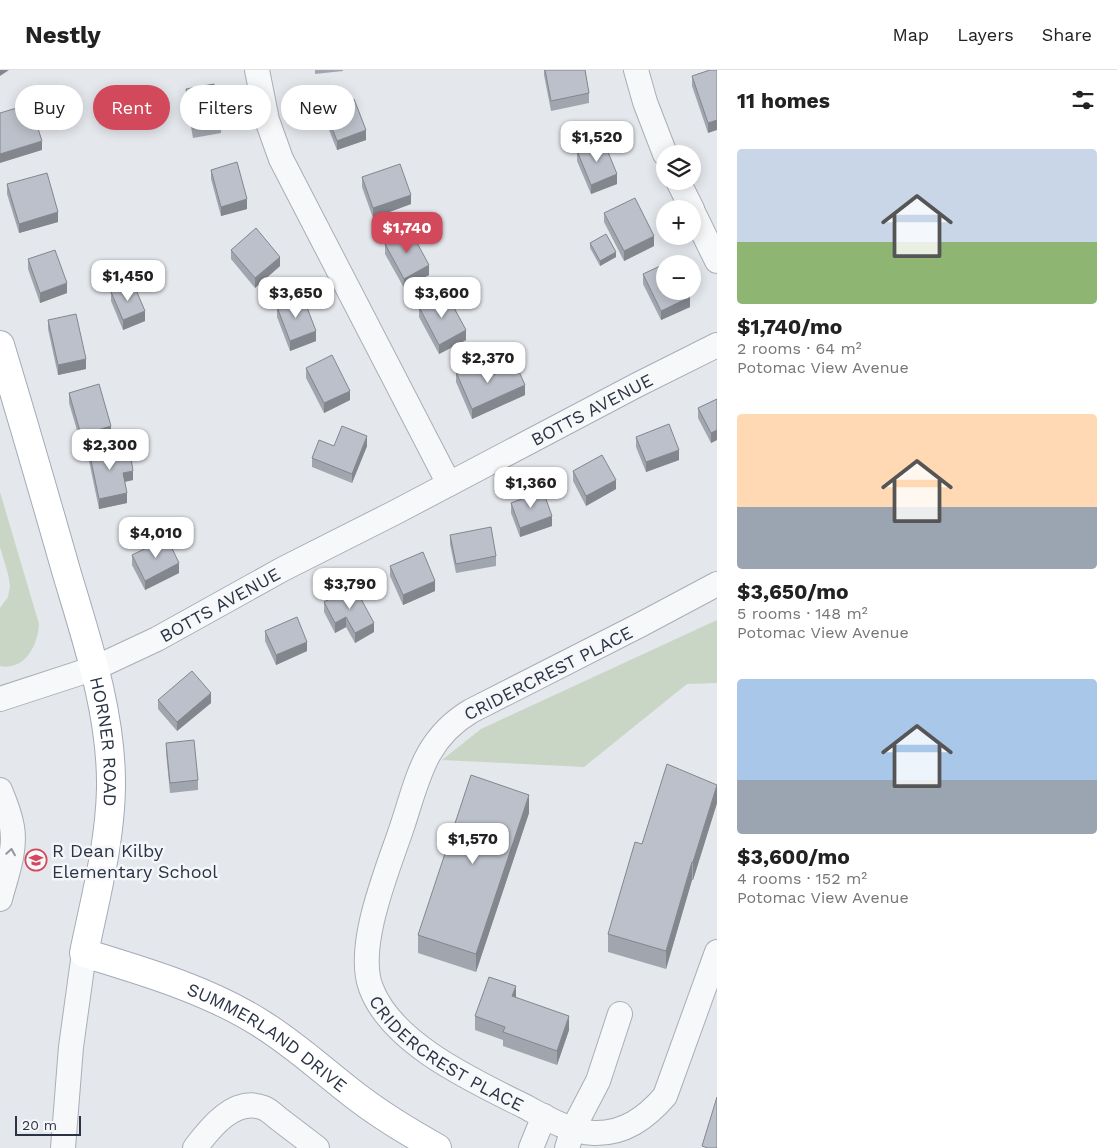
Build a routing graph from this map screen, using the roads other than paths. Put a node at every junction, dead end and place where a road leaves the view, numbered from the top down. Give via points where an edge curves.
1 (257, 70) edge
2 (636, 70) edge
3 (662, 145) edge
4 (701, 228) edge
5 (717, 261) edge
6 (0, 345) edge
7 (717, 345) edge
8 (450, 484) junction
9 (717, 584) edge
10 (94, 668) junction
11 (0, 699) edge
12 (0, 790) edge
13 (0, 899) edge
14 (84, 953) junction
15 (716, 957) edge
16 (620, 1014) dead end
17 (544, 1116) junction
18 (570, 1139) edge
19 (63, 1148) edge
20 (195, 1148) edge
21 (316, 1148) edge
22 (437, 1148) edge
23 (531, 1148) edge

1 - 8 street via 267,120 281,159
2 - 3 street
4 - 5 street
6 - 10 main road, HORNER ROAD
7 - 8 street, BOTTS AVENUE
8 - 10 street, BOTTS AVENUE via 283,569 157,639
9 - 17 street, CRIDERCREST PLACE via 459,718 438,738 424,762 375,908 368,938 367,967 370,987 380,1009 431,1055 468,1078
10 - 11 street, BOTTS AVENUE
10 - 14 main road, HORNER ROAD via 110,763 110,811
13 -> 12 street via 13,840 10,817
14 - 19 street, HORNER ROAD via 71,1047
14 - 22 main road, SUMMERLAND DRIVE via 133,967 206,996 259,1022 301,1050 357,1097
15 - 18 street, CRIDERCREST PLACE via 665,1096 652,1112 635,1124 616,1131
16 - 18 street via 598,1081
17 - 18 street, CRIDERCREST PLACE
17 - 23 street, CRIDERCREST PLACE
20 - 21 street via 226,1115 240,1106 253,1105 265,1108

